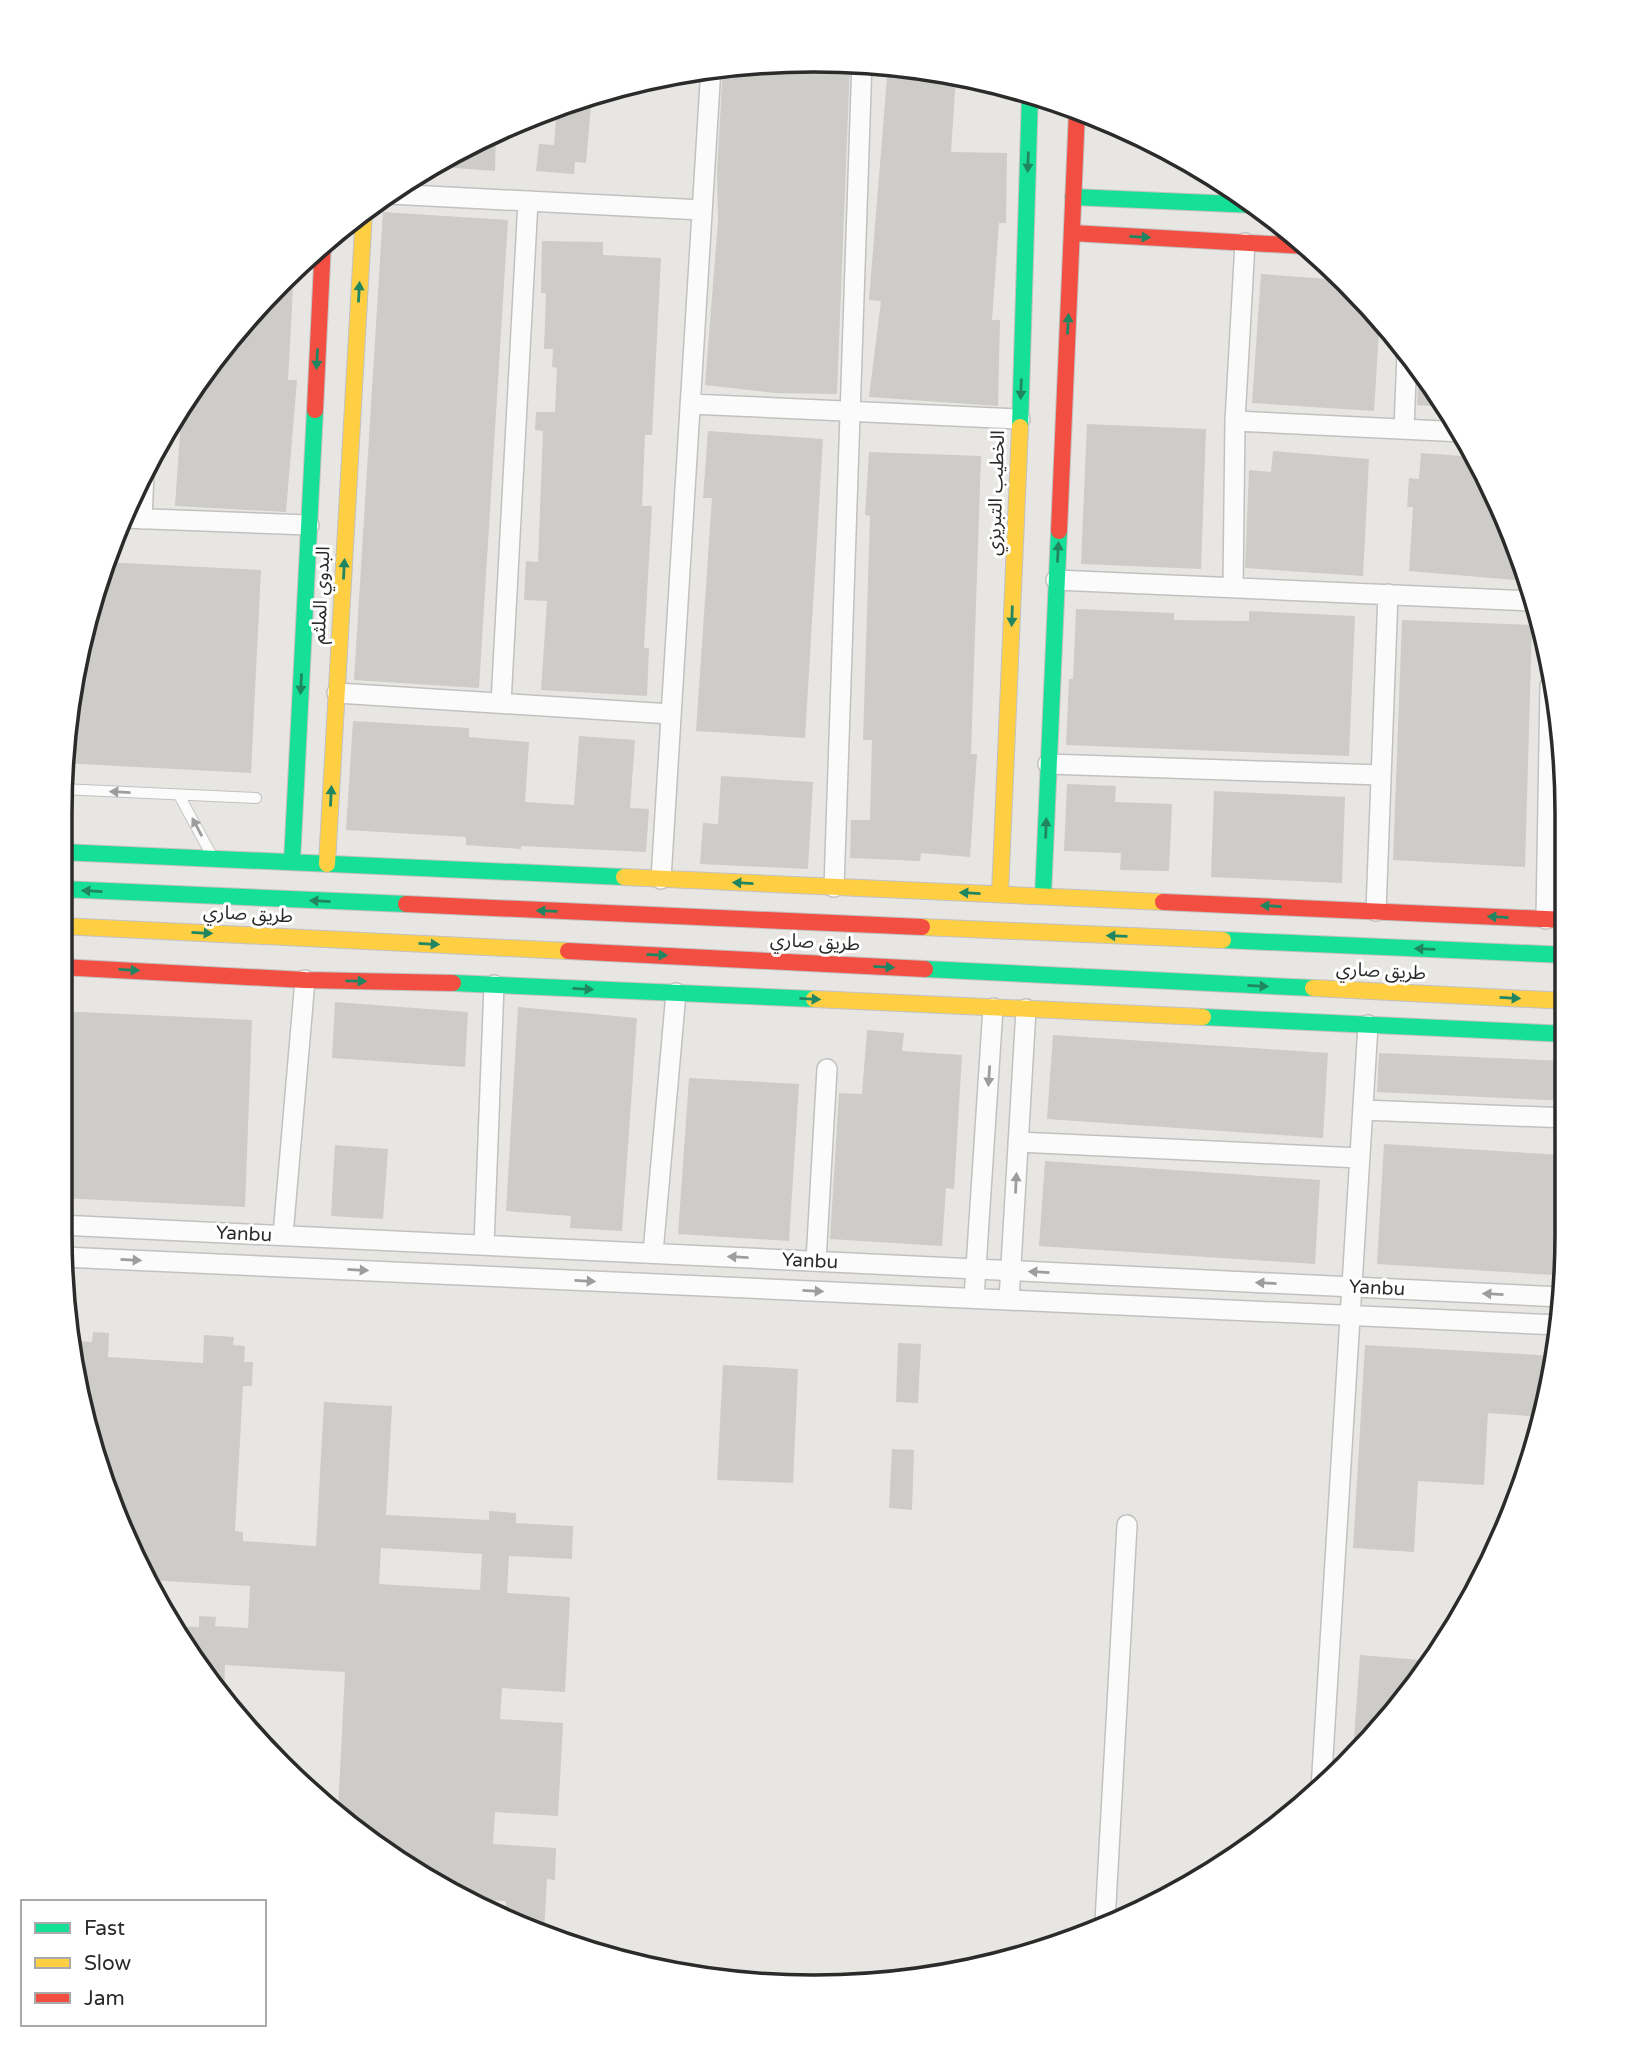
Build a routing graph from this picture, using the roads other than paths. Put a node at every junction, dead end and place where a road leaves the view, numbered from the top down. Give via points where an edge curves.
1 (862, 73) edge
2 (710, 79) edge
3 (1030, 104) edge
4 (1077, 120) edge
5 (405, 195) edge
6 (1073, 197) junction
7 (528, 201) junction
8 (1236, 204) edge
9 (702, 210) junction
10 (361, 226) edge
11 (1072, 233) junction
12 (1245, 243) junction
13 (1290, 245) edge
14 (325, 255) edge
15 (338, 328) junction
16 (1406, 368) edge
17 (690, 404) junction
18 (850, 412) junction
19 (1020, 419) junction
20 (1235, 421) junction
21 (1404, 429) junction
22 (1449, 431) edge
23 (133, 518) edge
24 (309, 525) junction
25 (1056, 580) junction
26 (1233, 587) junction
27 (1388, 594) junction
28 (1524, 601) edge
29 (337, 693) junction
30 (501, 704) junction
31 (671, 714) junction
32 (1549, 721) edge
33 (1048, 764) junction
34 (1381, 775) junction
35 (72, 790) edge
36 (180, 795) junction
37 (256, 798) dead end
38 (72, 853) edge
39 (214, 859) junction
40 (292, 862) junction
41 (327, 864) junction
42 (661, 879) junction
43 (834, 887) junction
44 (72, 889) edge
45 (1000, 894) junction
46 (1043, 896) junction
47 (1376, 911) junction
48 (1546, 919) junction
49 (1555, 919) edge
50 (72, 927) edge
51 (1555, 954) edge
52 (72, 968) edge
53 (305, 980) junction
54 (494, 985) junction
55 (676, 993) junction
56 (1555, 1000) edge
57 (993, 1008) junction
58 (1026, 1009) junction
59 (1368, 1025) junction
60 (1555, 1033) edge
61 (827, 1069) dead end
62 (1363, 1110) junction
63 (1555, 1118) edge
64 (1018, 1142) junction
65 (1360, 1158) junction
66 (72, 1226) edge
67 (283, 1236) junction
68 (484, 1245) junction
69 (653, 1253) junction
70 (72, 1257) edge
71 (816, 1261) junction
72 (976, 1269) junction
73 (1011, 1270) junction
74 (1352, 1287) junction
75 (1552, 1297) edge
76 (974, 1298) junction
77 (1009, 1300) junction
78 (1350, 1316) junction
79 (1550, 1325) edge
80 (1127, 1525) dead end
81 (1322, 1773) edge
82 (1105, 1915) edge

1 - 18 street
2 - 9 street
3 -> 19 main road, الخطيب التبريزي
4 - 6 main road
5 - 7 street
6 - 8 main road
6 - 11 main road
7 - 9 street
7 - 30 street
9 - 17 street
15 -> 10 main road, البدوي الملثم
11 -> 12 main road
25 -> 11 main road
12 - 13 main road
12 - 20 street
14 - 15 main road, البدوي الملثم
15 -> 24 main road, البدوي الملثم
29 -> 15 main road, البدوي الملثم
16 - 21 street
17 - 18 street
17 - 31 street
18 - 19 street
18 - 43 street
19 -> 45 main road, الخطيب التبريزي
20 - 21 street
20 - 26 street
21 - 22 street
23 - 24 street
24 -> 40 main road, البدوي الملثم
25 - 26 street
25 - 33 main road
26 - 27 street
27 - 28 street
27 - 34 street
29 - 30 street
41 -> 29 main road, البدوي الملثم
30 - 31 street
31 - 42 street
32 - 48 street
33 - 34 street
46 -> 33 main road
34 - 47 street
36 -> 35 lane
36 - 37 lane
39 -> 36 lane
38 - 39 main road
39 - 40 main road
40 - 41 main road
41 - 42 main road
43 -> 42 main road
45 -> 43 main road
51 -> 44 main road, طريق صاري
45 - 46 main road
47 -> 46 main road
48 -> 47 main road
48 - 49 main road
50 -> 56 main road, طريق صاري
52 -> 53 main road
53 -> 54 main road
53 - 67 street
54 -> 55 main road
54 - 68 street
55 -> 57 main road
55 - 69 street
57 - 58 main road
57 -> 72 street
58 - 59 main road
58 - 64 street
59 - 60 main road
59 - 62 street
61 - 71 street
62 - 63 street
62 - 65 street
64 - 65 street
73 -> 64 street
65 - 74 street
66 - 67 street, Yanbu
67 - 68 street, Yanbu
68 - 69 street, Yanbu
71 -> 69 street, Yanbu
70 -> 76 street, Yanbu
71 - 72 street, Yanbu
72 - 73 street, Yanbu
72 - 76 street
74 -> 73 street, Yanbu
73 - 77 street
75 -> 74 street, Yanbu
74 - 78 street
76 - 77 street, Yanbu
77 - 78 street, Yanbu
78 - 79 street, Yanbu
78 - 81 street
80 - 82 street

